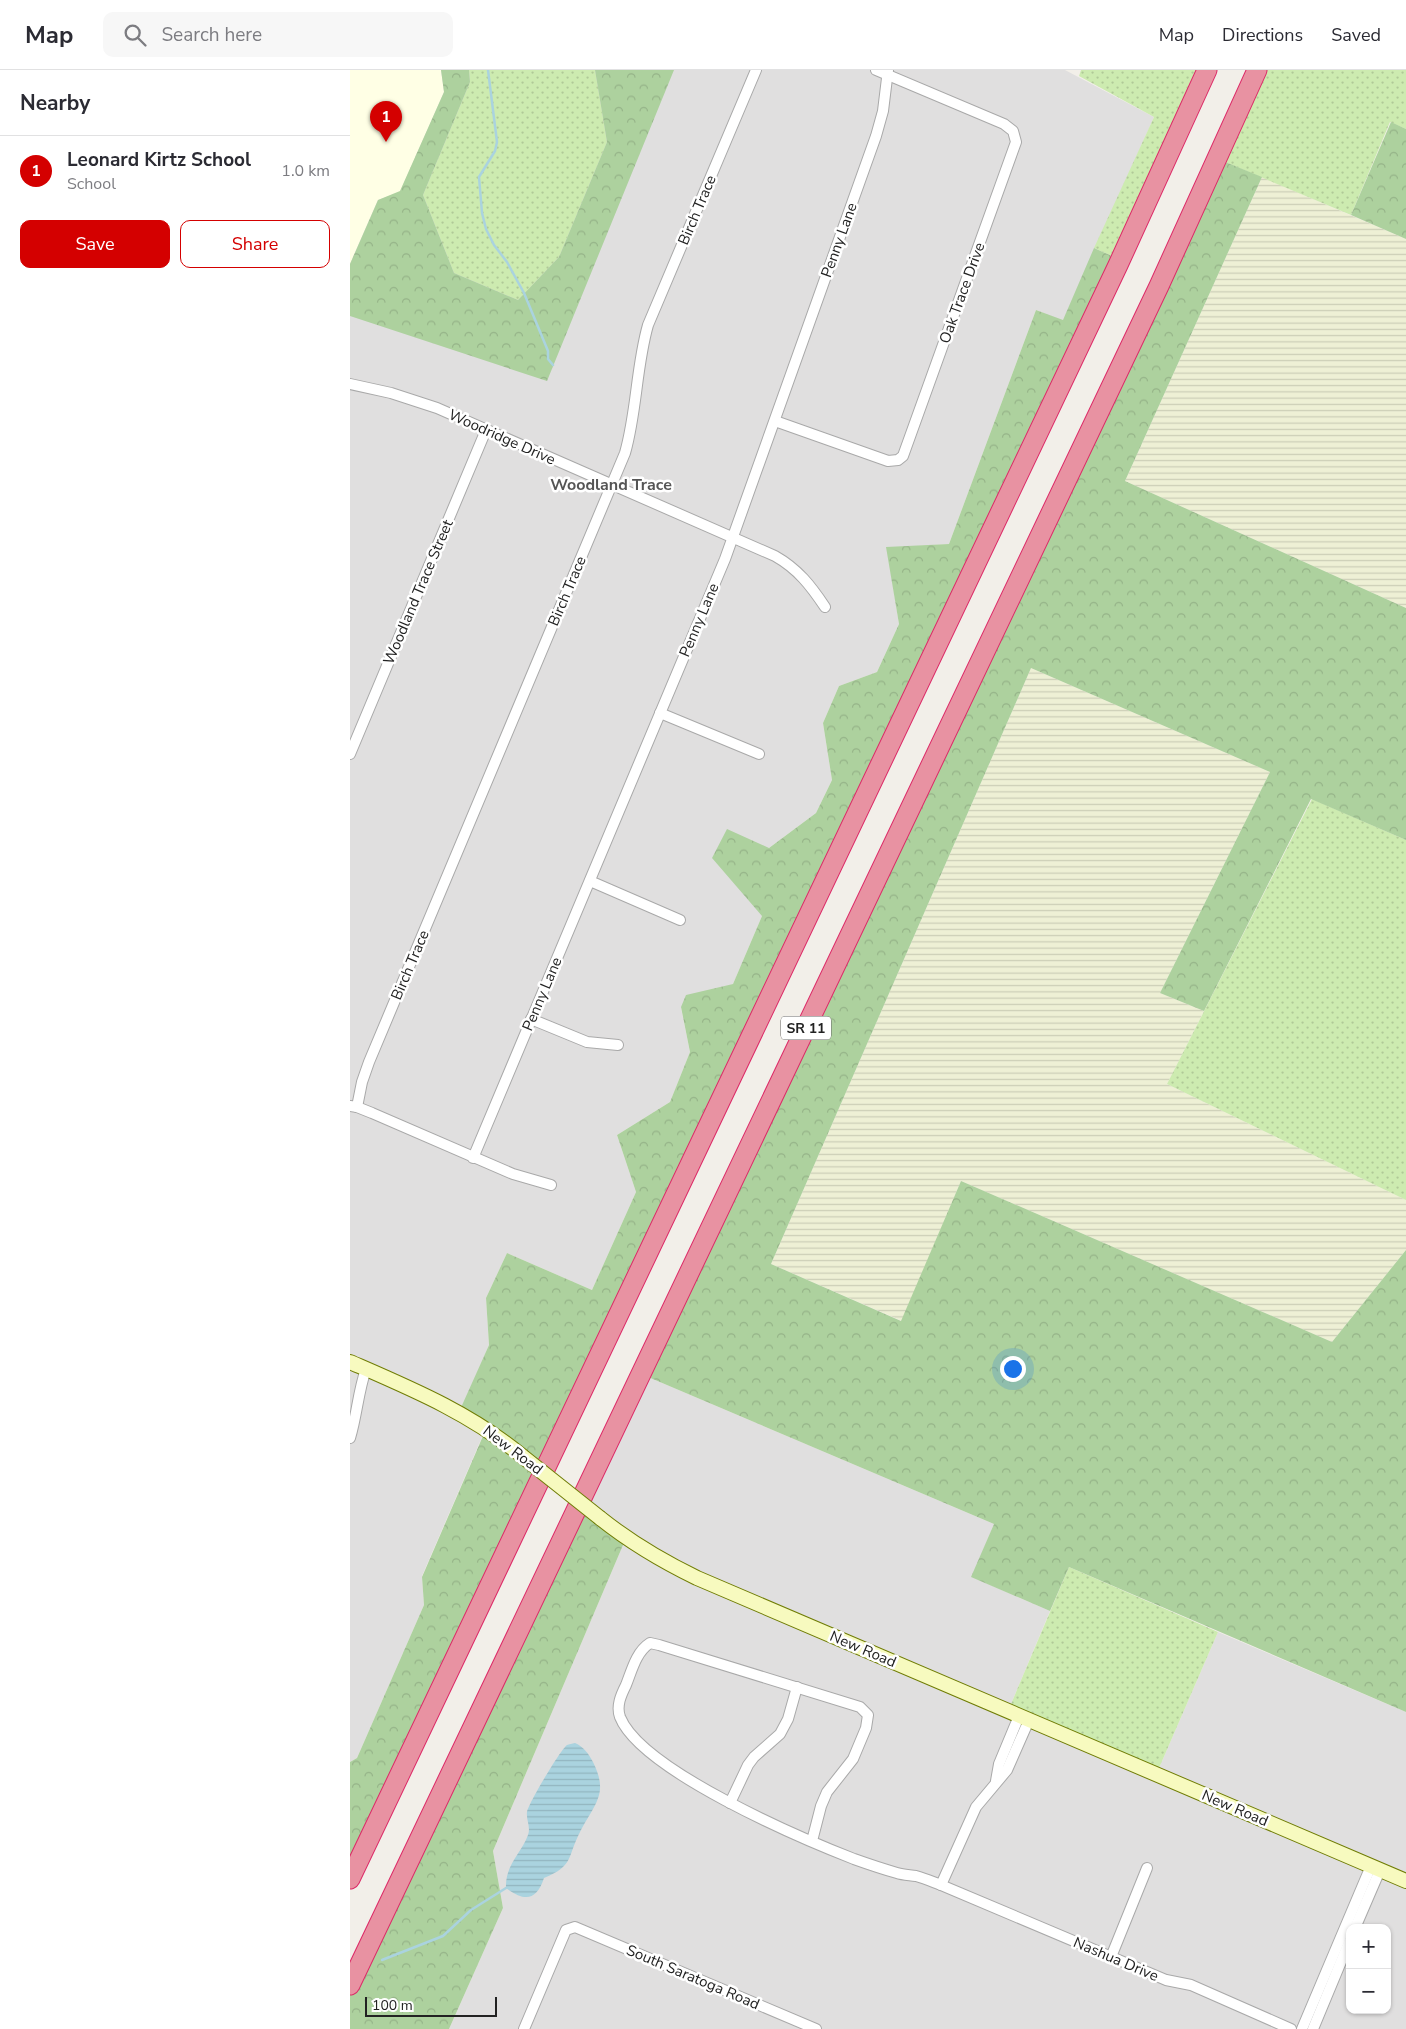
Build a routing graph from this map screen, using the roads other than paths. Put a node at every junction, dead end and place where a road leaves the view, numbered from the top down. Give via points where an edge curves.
1 (756, 70) edge
2 (876, 70) edge
3 (1207, 70) edge
4 (1257, 70) edge
5 (888, 72) edge
6 (350, 384) edge
7 (775, 421) junction
8 (486, 430) junction
9 (612, 485) junction
10 (733, 538) junction
11 (825, 607) dead end
12 (660, 713) junction
13 (350, 754) edge
14 (760, 754) dead end
15 (590, 881) junction
16 (680, 920) dead end
17 (532, 1019) junction
18 (618, 1045) dead end
19 (354, 1107) edge
20 (473, 1158) junction
21 (551, 1184) dead end
22 (350, 1362) edge
23 (366, 1369) junction
24 (350, 1438) edge
25 (797, 1687) junction
26 (1024, 1718) junction
27 (730, 1803) junction
28 (812, 1842) junction
29 (1146, 1868) dead end
30 (1375, 1868) junction
31 (350, 1879) edge
32 (1406, 1881) edge
33 (941, 1885) junction
34 (1356, 1924) edge
35 (1346, 1947) edge
36 (1111, 1957) junction
37 (1328, 1979) junction
38 (350, 1985) edge
39 (524, 2029) edge
40 (816, 2029) edge
41 (1291, 2029) edge
42 (1302, 2029) edge
43 (1313, 2029) edge

1 - 9 street, Birch Trace via 648,325 640,359 631,432
2 - 5 street
3 - 31 highway, SR 11 via 1118,265
4 - 38 highway, SR 11 via 1159,286
5 - 7 street, Penny Lane via 876,136
5 - 7 street, Oak Trace Drive via 1004,124 1013,131 1015,147 903,456 888,461
6 - 8 street, Woodridge Drive via 415,400
7 - 10 street, Penny Lane
8 - 9 street, Woodridge Drive
8 - 13 street, Woodland Trace Street
9 - 10 street, Woodridge Drive
9 - 19 street, Birch Trace via 369,1062
10 - 11 street, Woodridge Drive via 792,567 806,579
10 - 12 street, Penny Lane
12 - 14 street
12 - 15 street, Penny Lane
15 - 16 street
15 - 17 street, Penny Lane
17 - 18 street via 587,1042
17 - 20 street, Penny Lane
19 - 20 street
20 - 21 street via 513,1174
22 - 23 street, New Road
23 - 24 street via 359,1388
23 - 26 street, New Road, bridge via 454,1409 486,1428 600,1518 668,1564
25 - 27 street via 788,1720 780,1734 748,1765
25 - 27 street, Nashua Drive via 650,1643 643,1647 636,1659 618,1704 620,1717 632,1734 662,1763
25 - 28 street via 860,1707 868,1715 853,1759 827,1792
26 - 30 street, New Road
26 - 33 street via 999,1764 996,1781 976,1807
27 - 28 street, Nashua Drive
28 - 33 street, Nashua Drive via 898,1874 918,1876
29 - 36 street
30 - 32 street, New Road
30 - 34 street
30 - 37 street
33 - 36 street, Nashua Drive
35 - 37 street
36 - 41 street, Nashua Drive via 1166,1980 1190,1985
37 - 42 street
37 - 43 street
39 - 40 street, South Saratoga Road via 561,1940 570,1928 580,1928

